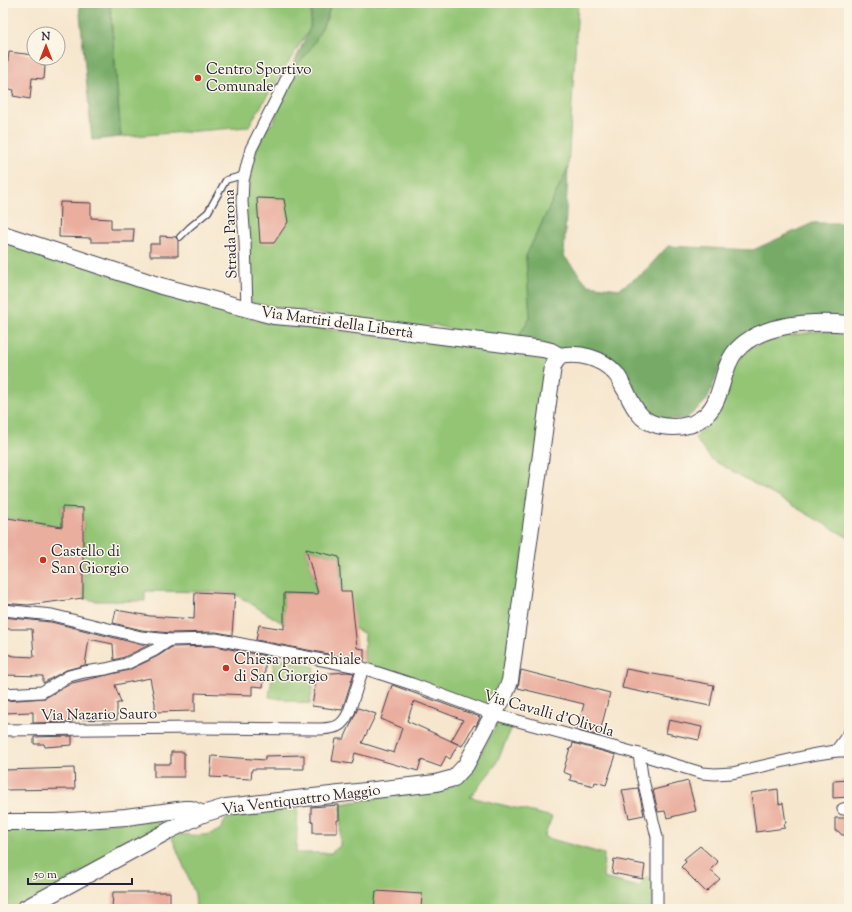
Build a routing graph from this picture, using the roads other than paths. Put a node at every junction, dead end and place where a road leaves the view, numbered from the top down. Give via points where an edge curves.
1 (290, 72) dead end
2 (244, 175) junction
3 (3, 234) edge
4 (180, 237) dead end
5 (247, 309) junction
6 (849, 324) edge
7 (560, 356) junction
8 (3, 610) edge
9 (170, 640) junction
10 (363, 668) junction
11 (3, 694) edge
12 (493, 714) junction
13 (3, 730) edge
14 (849, 734) edge
15 (836, 751) junction
16 (849, 751) edge
17 (640, 754) junction
18 (203, 814) junction
19 (3, 822) edge
20 (24, 909) edge
21 (657, 909) edge

1 - 2 street, Strada Parona via 251,149
2 - 4 lane via 226,180 208,212
2 - 5 street, Strada Parona via 242,202
3 - 5 street, Via Martiri della Libertà via 161,286
5 - 7 street, Via Martiri della Libertà via 274,316 543,349
6 - 7 street via 813,323 789,326 749,339 735,352 714,406 704,417 690,425 676,427 658,425 643,417 616,373 602,362 574,354
7 - 12 street, Via Ventiquattro Maggio via 554,366 511,674 504,699
8 - 9 street, Via Cavalli d'Olivola via 52,615 141,637
9 - 10 street, Via Cavalli d'Olivola via 216,639
9 - 11 street via 126,664 69,676 42,692
10 - 12 street, Via Cavalli d'Olivola
10 - 13 street, Via Nazario Sauro via 346,719 336,728
12 - 17 street, Via Cavalli d'Olivola
12 - 18 street, Via Ventiquattro Maggio via 466,765 454,778 436,783 226,807
14 - 15 street
15 - 16 street, Via Cavalli d'Olivola
15 - 17 street, Via Cavalli d'Olivola via 732,773 715,774 702,773
17 - 21 street via 642,776 657,837
18 - 19 street, Via Ventiquattro Maggio via 185,809 126,817 56,822
18 - 20 street

